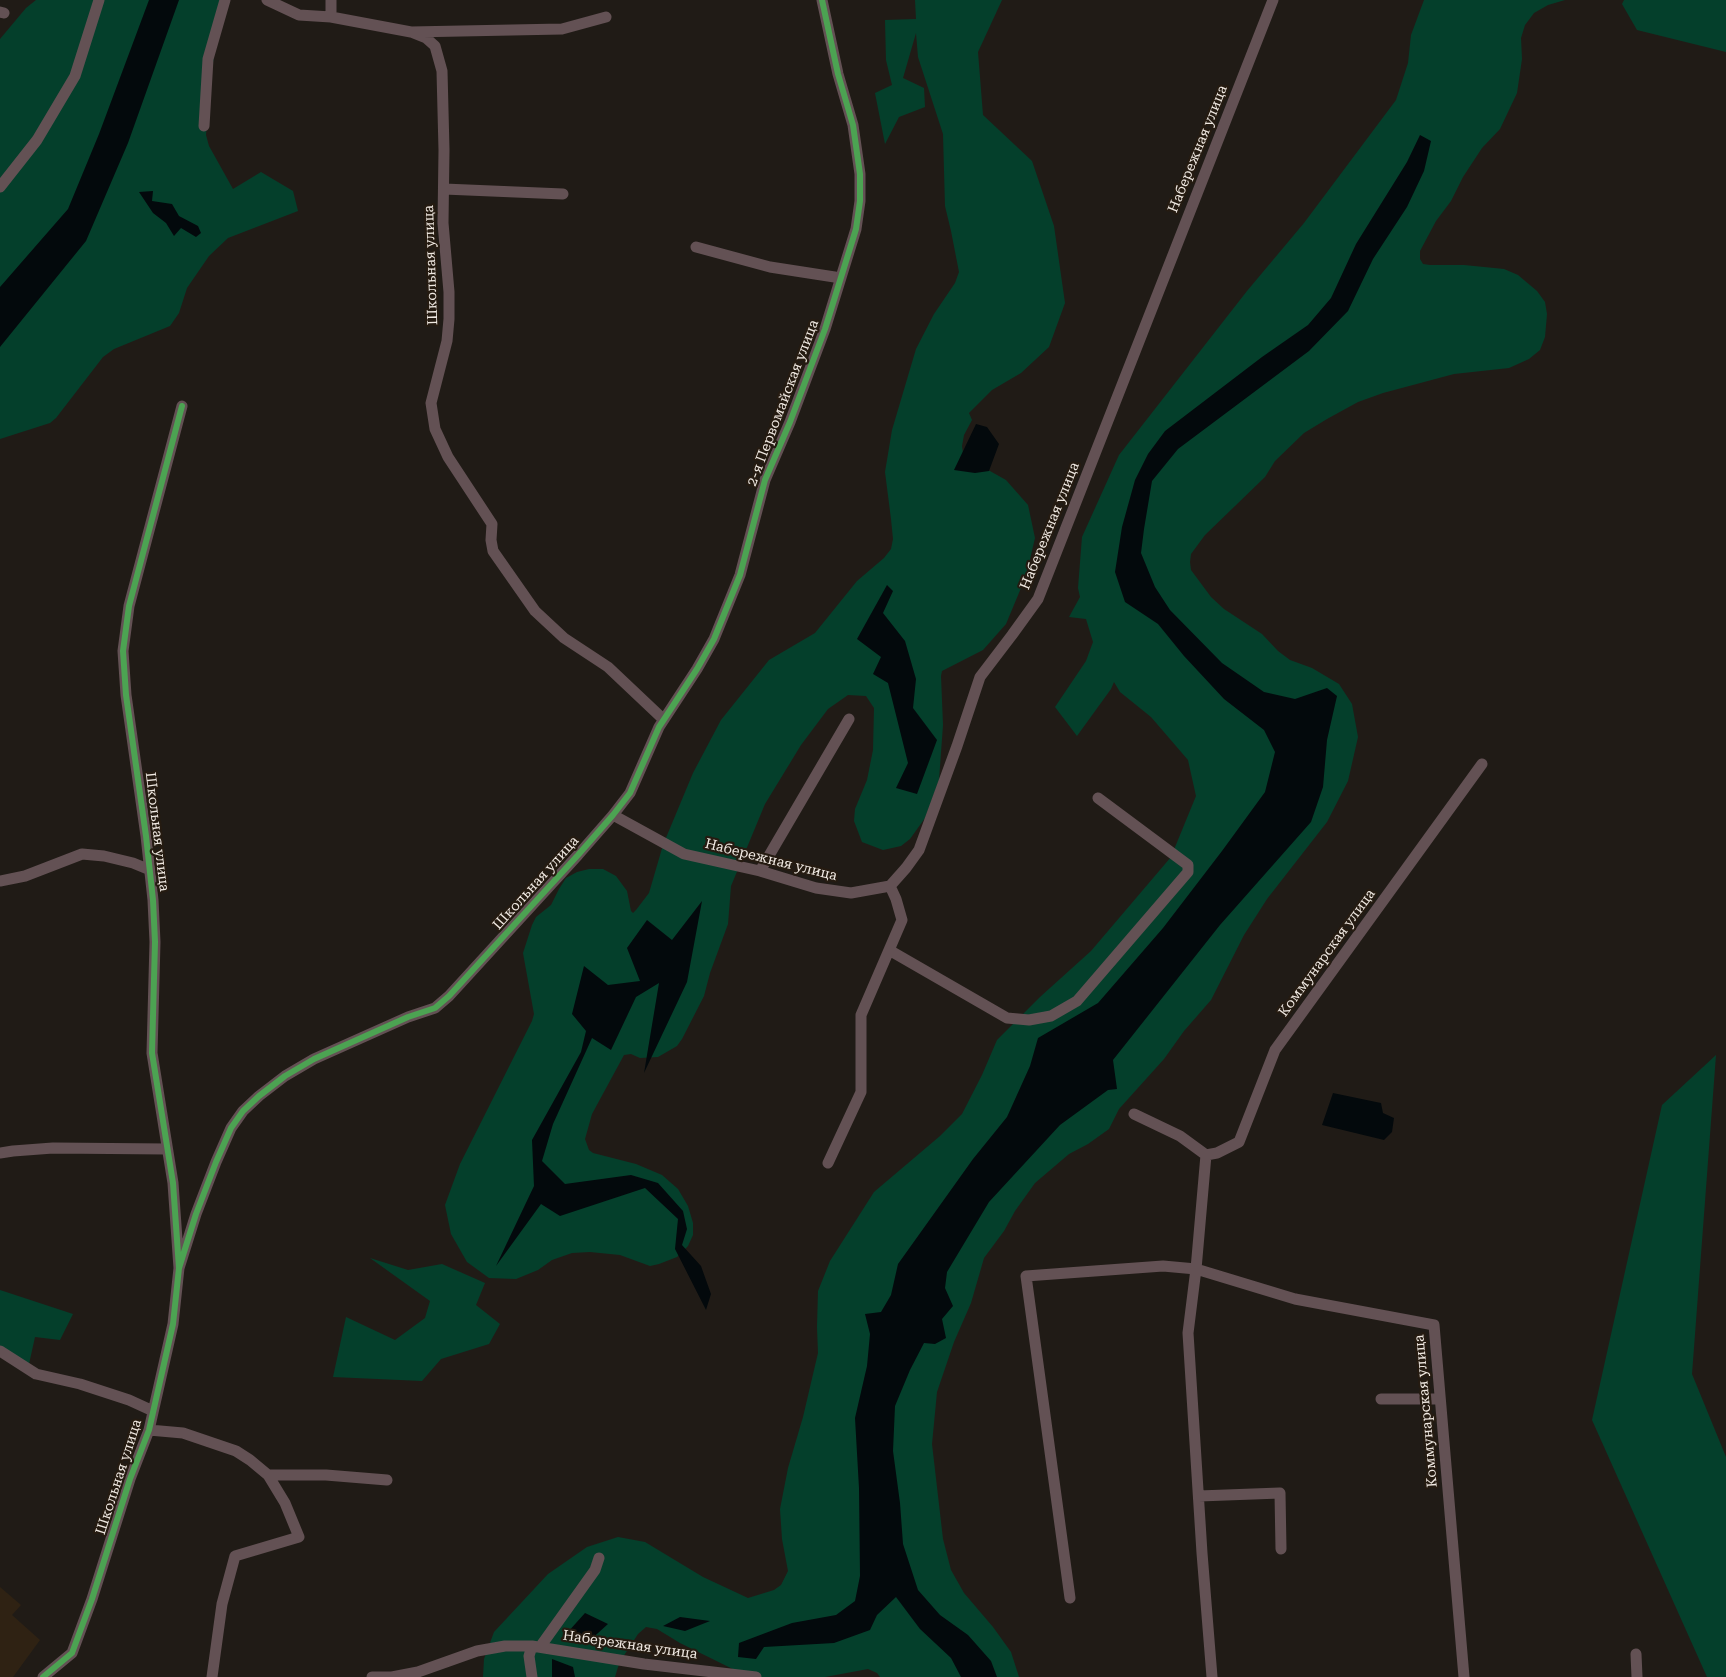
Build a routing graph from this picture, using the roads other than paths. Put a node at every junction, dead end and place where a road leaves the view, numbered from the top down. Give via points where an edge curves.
1 (99, 0) edge
2 (225, 0) edge
3 (267, 0) edge
4 (331, 0) edge
5 (822, 0) edge
6 (1273, 0) edge
7 (331, 16) junction
8 (606, 17) dead end
9 (411, 32) junction
10 (204, 126) dead end
11 (0, 188) edge
12 (444, 189) junction
13 (563, 194) dead end
14 (696, 247) dead end
15 (841, 278) junction
16 (182, 406) dead end
17 (664, 718) junction
18 (849, 719) dead end
19 (1482, 764) dead end
20 (630, 793) joint
21 (1098, 798) dead end
22 (613, 815) junction
23 (150, 870) junction
24 (760, 871) junction
25 (0, 880) edge
26 (890, 886) junction
27 (889, 950) junction
28 (1134, 1114) dead end
29 (167, 1149) junction
30 (1206, 1155) junction
31 (0, 1156) edge
32 (828, 1163) dead end
33 (179, 1268) junction
34 (1196, 1269) junction
35 (0, 1351) edge
36 (1381, 1399) dead end
37 (1440, 1399) junction
38 (153, 1411) junction
39 (149, 1430) junction
40 (268, 1475) junction
41 (387, 1480) dead end
42 (1199, 1496) junction
43 (1281, 1549) dead end
44 (599, 1558) dead end
45 (1070, 1598) dead end
46 (536, 1646) junction
47 (1636, 1654) dead end
48 (432, 1672) edge
49 (43, 1677) edge
50 (212, 1677) edge
51 (372, 1677) edge
52 (532, 1677) edge
53 (756, 1677) edge
54 (1212, 1677) edge
55 (1464, 1677) edge
56 (1638, 1677) edge

1 - 11 street via 75,76 37,140
2 - 10 street via 208,59
3 - 7 street, Школьная улица via 299,15
4 - 7 street
5 - 15 street, 2-я Первомайская улица via 853,125 860,174 856,229
6 - 26 street, Набережная улица via 1038,599 980,677 919,850
7 - 9 street, Школьная улица
8 - 9 street, Школьная улица via 562,29
9 - 12 street, Школьная улица via 426,38 434,46 442,71
12 - 13 street
12 - 17 street, Школьная улица via 449,319 447,341 431,403 435,429 448,457 492,524 493,551 535,611 564,638 608,667
14 - 15 street via 770,267
15 - 17 street, 2-я Первомайская улица via 825,329 765,480 740,576 728,606 698,669
16 - 23 street, Школьная улица via 129,606 123,651
17 - 20 street, 2-я Первомайская улица
18 - 24 street
19 - 30 street, Коммунарская улица via 1275,1050 1238,1142 1217,1154
20 - 22 street, Школьная улица
21 - 27 street via 1188,864 1188,872 1077,1001 1051,1016 1029,1020 1007,1018
22 - 24 street, Набережная улица via 684,854
22 - 33 street, Школьная улица via 450,996 435,1008 408,1016 314,1059 285,1076 243,1111 231,1128 216,1162
23 - 25 street via 104,856 82,854 25,876
23 - 29 street, Школьная улица via 155,942 152,1053
24 - 26 street, Набережная улица via 816,888 851,894
26 - 27 street via 902,920
27 - 32 street via 861,1016 861,1092
28 - 30 street via 1180,1136
29 - 31 street via 53,1148
29 - 33 street, Школьная улица via 173,1183
30 - 34 street
33 - 38 street, Школьная улица via 173,1324
34 - 37 street, Коммунарская улица via 1295,1299 1434,1325
34 - 42 street via 1188,1333
34 - 45 street, Коммунарская улица via 1163,1266 1026,1276
35 - 38 street, Школьная улица via 36,1374 80,1384
36 - 37 street
37 - 55 street, Коммунарская улица
38 - 39 street, Школьная улица
39 - 40 street, Школьная улица via 183,1434 236,1451
39 - 49 street, Школьная улица via 72,1654
40 - 41 street
40 - 50 street, Школьная улица via 285,1503 299,1538 235,1556 222,1604
42 - 43 street via 1280,1493
42 - 54 street
44 - 46 street via 595,1570
46 - 48 street via 505,1646 477,1651
46 - 52 street via 529,1656
46 - 53 street, Набережная улица via 644,1664
47 - 56 street
48 - 51 street

